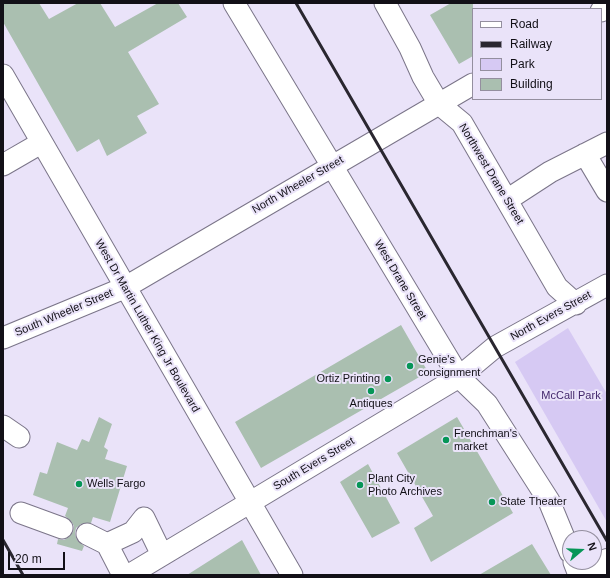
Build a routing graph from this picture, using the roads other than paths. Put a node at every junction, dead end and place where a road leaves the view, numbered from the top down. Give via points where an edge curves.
1 (234, 3) edge
2 (384, 3) edge
3 (3, 75) edge
4 (472, 85) edge
5 (440, 104) junction
6 (41, 143) junction
7 (607, 143) edge
8 (585, 154) junction
9 (3, 165) edge
10 (332, 166) junction
11 (607, 191) edge
12 (507, 200) junction
13 (607, 285) edge
14 (124, 288) junction
15 (576, 304) junction
16 (3, 338) edge
17 (495, 347) joint
18 (459, 377) junction
19 (250, 502) junction
20 (21, 513) dead end
21 (62, 528) dead end
22 (562, 533) edge
23 (87, 534) dead end
24 (107, 544) junction
25 (162, 555) junction
26 (607, 560) edge
27 (123, 575) edge
28 (129, 575) edge
29 (292, 575) edge
30 (592, 575) edge

1 - 10 street, West Drane Street
2 - 5 street, Northwest Drane Street
3 - 6 street, West Dr Martin Luther King Jr Boulevard
4 - 5 street, North Wheeler Street
5 - 10 street, North Wheeler Street
5 - 12 street, Northwest Drane Street via 462,123
6 - 9 street
6 - 14 street, West Dr Martin Luther King Jr Boulevard
7 - 8 street
8 - 11 street
8 - 12 street via 550,172
10 - 14 street, North Wheeler Street
10 - 18 street, West Drane Street
12 - 15 street, Northwest Drane Street via 557,287
13 - 15 street, North Evers Street
14 - 16 street, South Wheeler Street
14 - 19 street, West Dr Martin Luther King Jr Boulevard
15 - 17 street, North Evers Street
17 - 18 street, South Evers Street
18 - 19 street, South Evers Street
18 - 22 street, West Drane Street via 491,410 549,501
19 - 25 street, South Evers Street
19 - 29 street, West Dr Martin Luther King Jr Boulevard
20 - 21 street
23 - 24 street
24 - 25 street via 133,532 144,518
24 - 27 street
25 - 28 street, South Evers Street
26 - 30 main road

